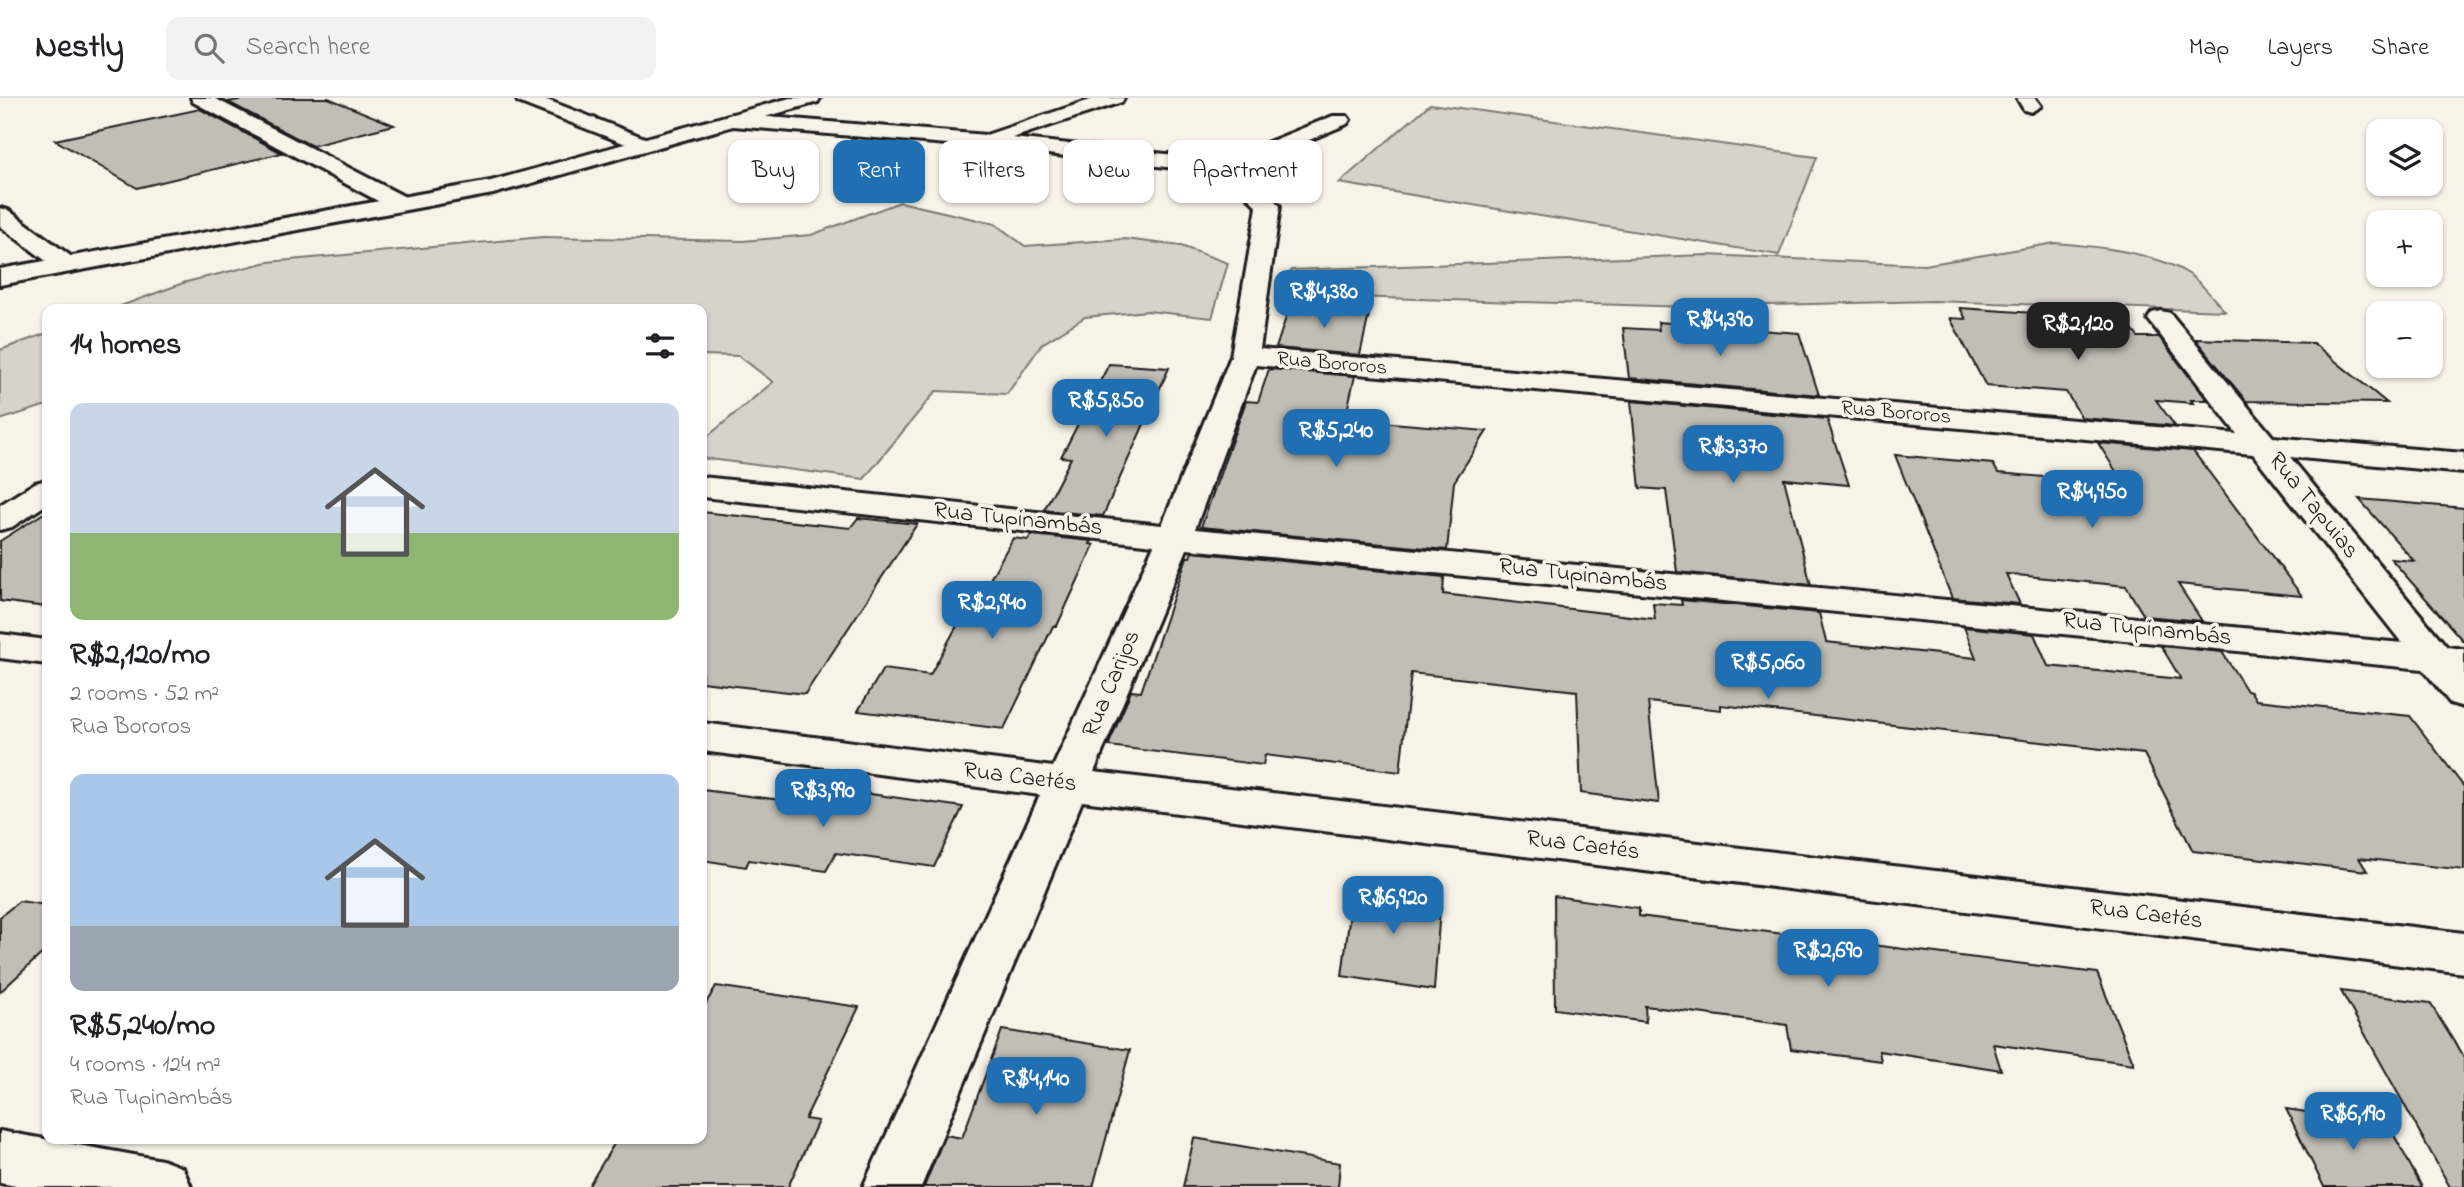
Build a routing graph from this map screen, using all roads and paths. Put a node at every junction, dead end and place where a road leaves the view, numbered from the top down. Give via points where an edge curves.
1 (200, 98) edge
2 (525, 98) edge
3 (811, 98) edge
4 (1115, 98) edge
5 (733, 120) junction
6 (1340, 120) dead end
7 (971, 140) edge
8 (986, 140) edge
9 (1297, 140) edge
10 (643, 144) junction
11 (1049, 149) edge
12 (1168, 162) edge
13 (1266, 203) edge
14 (401, 204) junction
15 (0, 215) edge
16 (67, 265) junction
17 (0, 277) edge
18 (2161, 319) dead end
19 (1245, 356) junction
20 (2265, 446) junction
21 (2464, 463) edge
22 (707, 488) edge
23 (42, 493) edge
24 (0, 520) edge
25 (1175, 537) junction
26 (0, 646) edge
27 (42, 651) edge
28 (2449, 660) edge
29 (2464, 694) edge
30 (707, 738) edge
31 (1069, 784) junction
32 (2464, 953) edge
33 (0, 1157) edge
34 (128, 1184) edge
35 (892, 1187) edge

1 - 14 street
2 - 10 street
3 - 5 street
4 - 8 street
5 - 7 street
5 - 10 street
6 - 9 street
10 - 14 street via 493,187
11 - 12 street
13 - 19 street, Rua Carijos
14 - 16 street
15 - 16 street
16 - 17 street
18 - 20 street, Rua Tapuias
19 - 20 street, Rua Bororos
19 - 25 street, Rua Carijos
20 - 21 street, Rua Bororos
20 - 28 street, Rua Tapuias
22 - 25 street, Rua Tupinambás
23 - 24 street
25 - 28 street, Rua Tupinambás
25 - 31 street, Rua Carijos
26 - 27 street
28 - 29 street, Rua Tapuias
30 - 31 street, Rua Caetés
31 - 32 street, Rua Caetés
31 - 35 street, Rua Carijos
33 - 34 street

